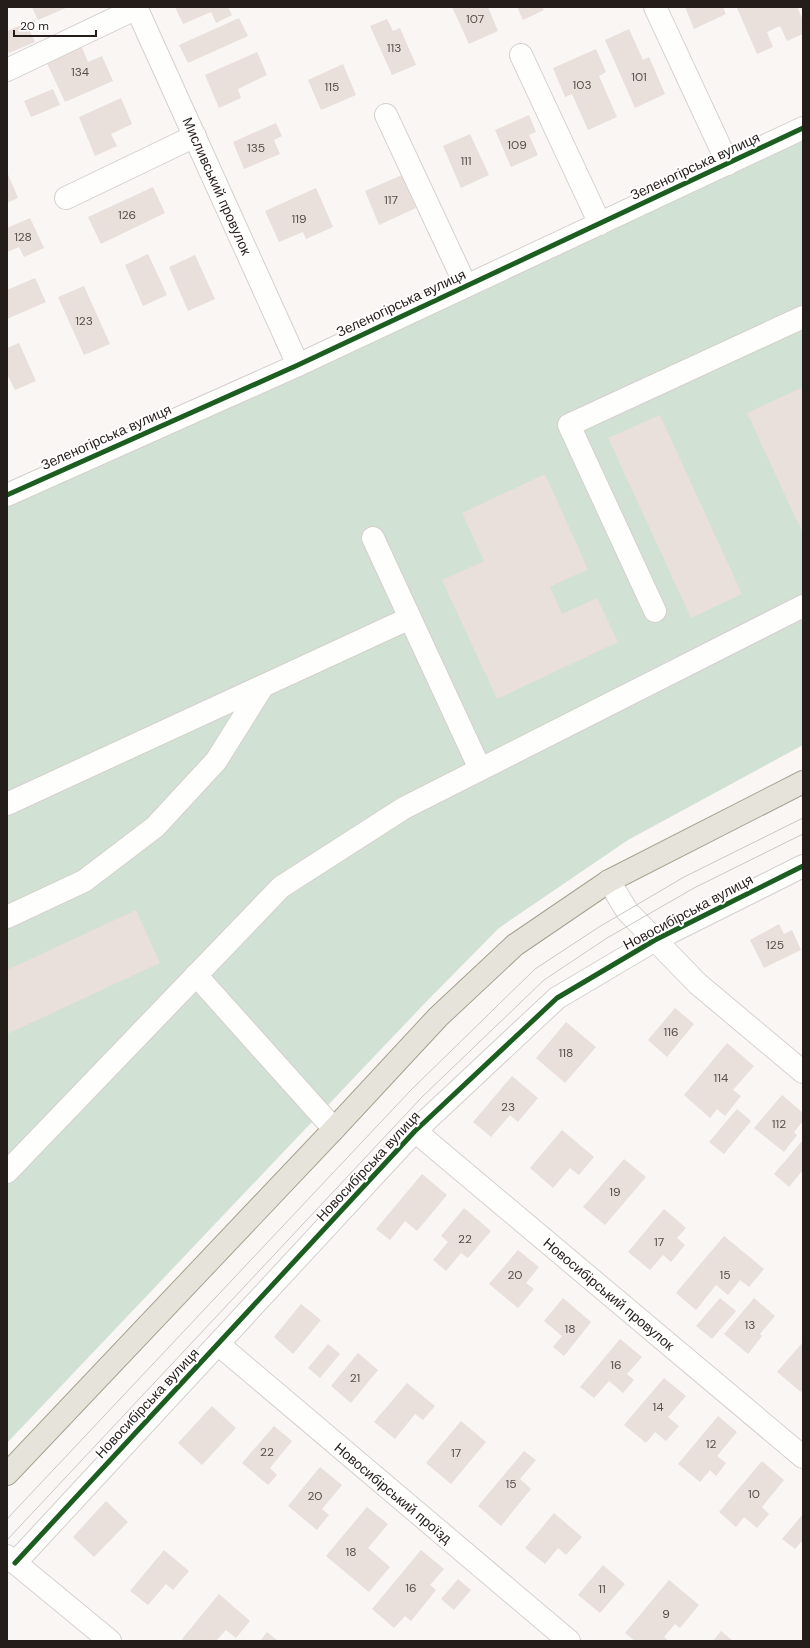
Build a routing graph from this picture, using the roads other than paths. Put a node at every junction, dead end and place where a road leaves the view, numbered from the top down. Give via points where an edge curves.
1 (654, 7) edge
2 (136, 8) edge
3 (521, 55) dead end
4 (7, 70) edge
5 (386, 115) dead end
6 (803, 128) edge
7 (195, 136) junction
8 (728, 164) junction
9 (66, 198) dead end
10 (600, 224) junction
11 (466, 286) junction
12 (803, 317) edge
13 (298, 365) junction
14 (7, 495) edge
15 (373, 538) dead end
16 (803, 606) edge
17 (655, 611) dead end
18 (410, 618) junction
19 (263, 686) junction
20 (480, 769) junction
21 (803, 782) edge
22 (7, 804) edge
23 (803, 866) edge
24 (609, 881) junction
25 (7, 916) edge
26 (655, 940) junction
27 (196, 975) junction
28 (803, 1072) edge
29 (334, 1129) junction
30 (415, 1131) junction
31 (7, 1172) edge
32 (218, 1344) junction
33 (803, 1457) edge
34 (7, 1474) edge
35 (11, 1559) edge
36 (110, 1641) edge
37 (568, 1641) edge

1 - 8 street
2 - 4 street
2 - 7 street, Мисливський провулок
3 - 10 street
5 - 11 street
6 - 8 street, Зеленогірська вулиця
7 - 9 street
7 - 13 street, Мисливський провулок
8 - 10 street, Зеленогірська вулиця
10 - 11 street, Зеленогірська вулиця
11 - 13 street, Зеленогірська вулиця
12 - 17 street via 570,425
13 - 14 street, Зеленогірська вулиця
15 - 18 street
16 - 20 street
18 - 19 street
18 - 20 street
19 - 22 street
19 - 25 street via 216,761 155,827 84,881
20 - 27 street via 404,808 280,887
21 - 24 main road
23 - 26 street, Новосибірська вулиця
24 - 26 street via 627,911
24 - 29 main road via 515,945 438,1017
26 - 28 street via 698,984
26 - 30 street, Новосибірська вулиця via 557,998
27 - 29 street
27 - 31 street
29 - 34 main road
30 - 32 street, Новосибірська вулиця
30 - 33 street, Новосибірський провулок
32 - 35 street, Новосибірська вулиця
32 - 37 street, Новосибірський проїзд
35 - 36 street

